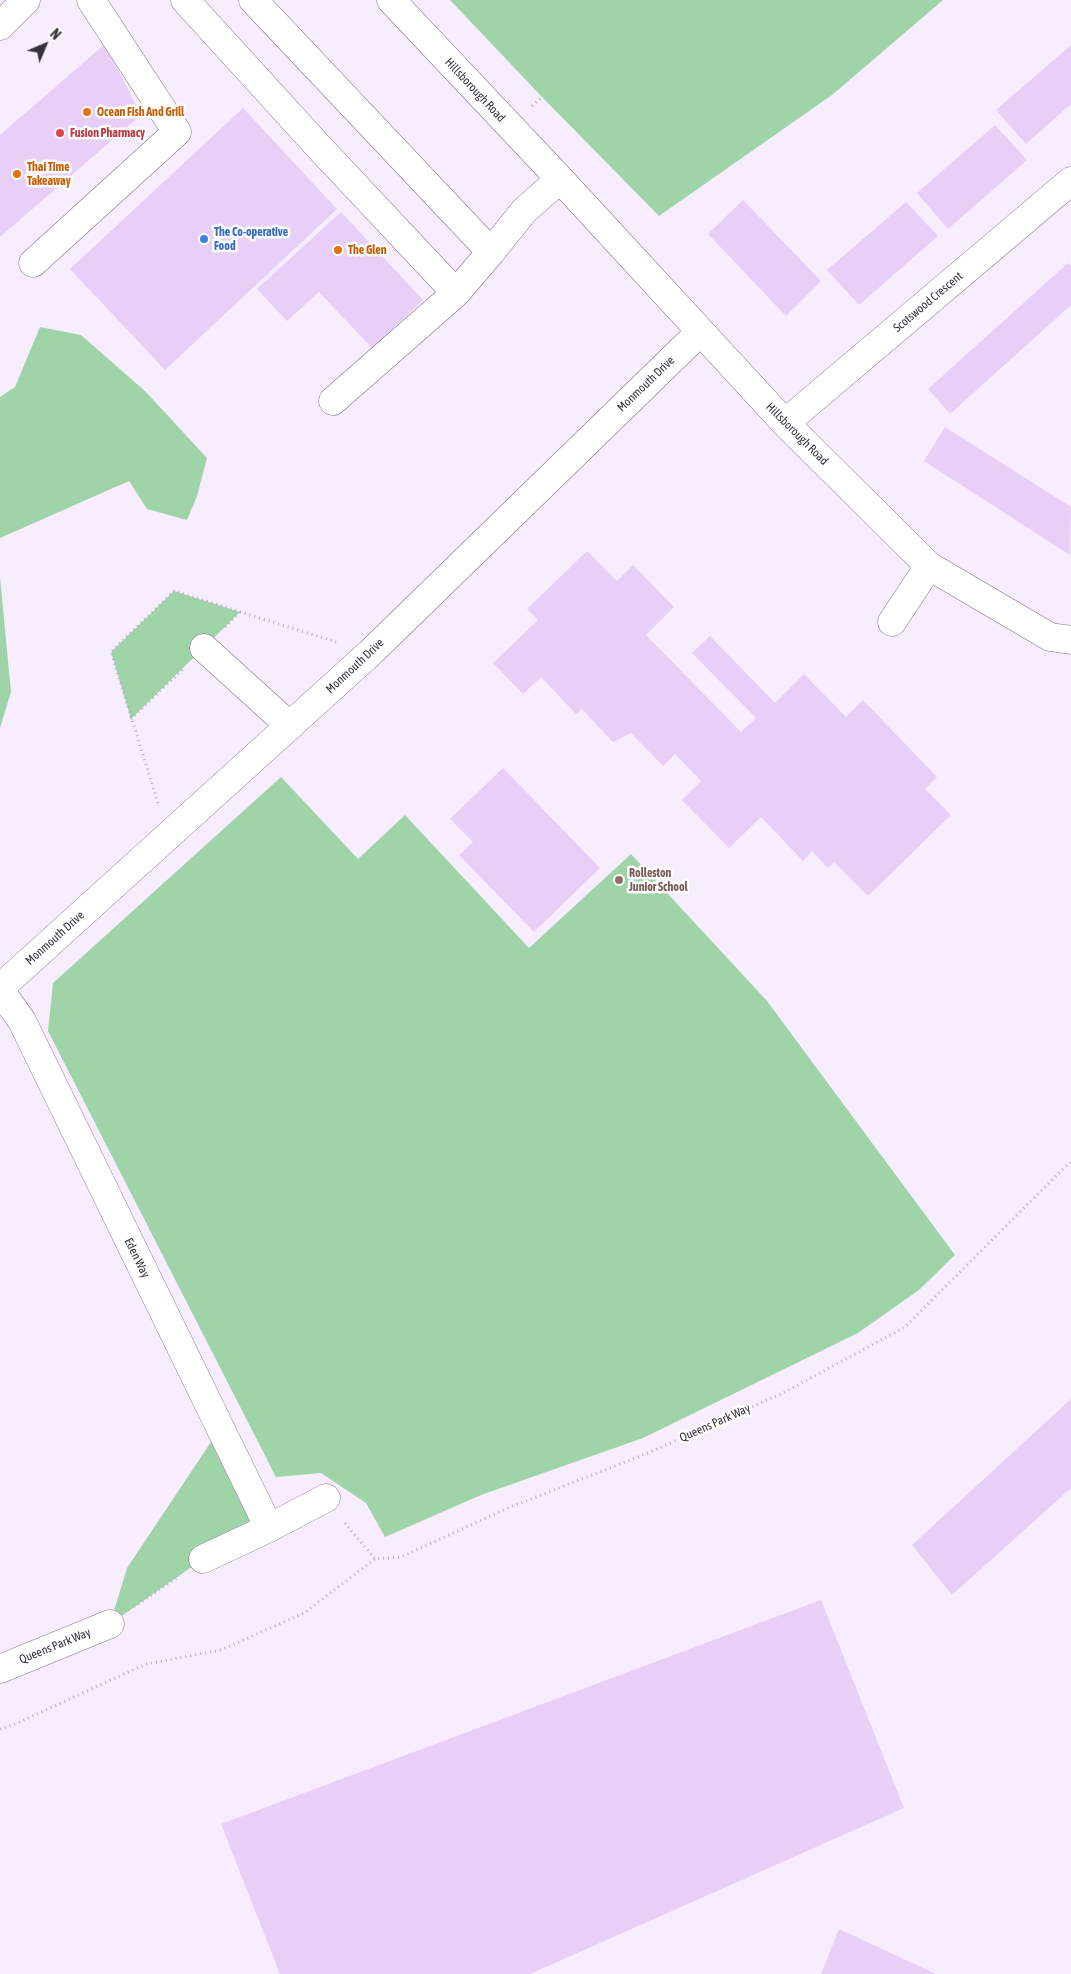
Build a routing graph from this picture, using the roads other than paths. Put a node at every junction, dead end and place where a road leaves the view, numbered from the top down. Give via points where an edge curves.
1 (26, 0) edge
2 (91, 0) edge
3 (185, 0) edge
4 (253, 0) edge
5 (391, 0) edge
6 (0, 26) edge
7 (560, 179) junction
8 (1071, 181) edge
9 (491, 252) junction
10 (33, 263) dead end
11 (456, 292) junction
12 (700, 332) junction
13 (333, 401) dead end
14 (785, 423) junction
15 (929, 566) junction
16 (892, 622) dead end
17 (1071, 640) edge
18 (204, 648) dead end
19 (290, 726) junction
20 (0, 989) edge
21 (326, 1498) road end
22 (268, 1528) junction
23 (203, 1559) road end
24 (110, 1624) road end
25 (0, 1669) edge

1 - 6 street
2 - 10 street via 177,132
3 - 11 street
4 - 9 street
5 - 7 street, Hillsborough Road
7 - 9 street via 524,212
7 - 12 street, Hillsborough Road
8 - 14 street, Scotswood Crescent
9 - 11 street
11 - 13 street
12 - 14 street, Hillsborough Road
12 - 19 street, Monmouth Drive via 370,653
14 - 15 street, Hillsborough Road
15 - 16 street
15 - 17 street, Hillsborough Road via 1050,637
18 - 19 street
19 - 20 street, Monmouth Drive
20 - 22 street, Eden Way via 26,1029
21 - 22 street
22 - 23 street
24 - 25 street, Queens Park Way

